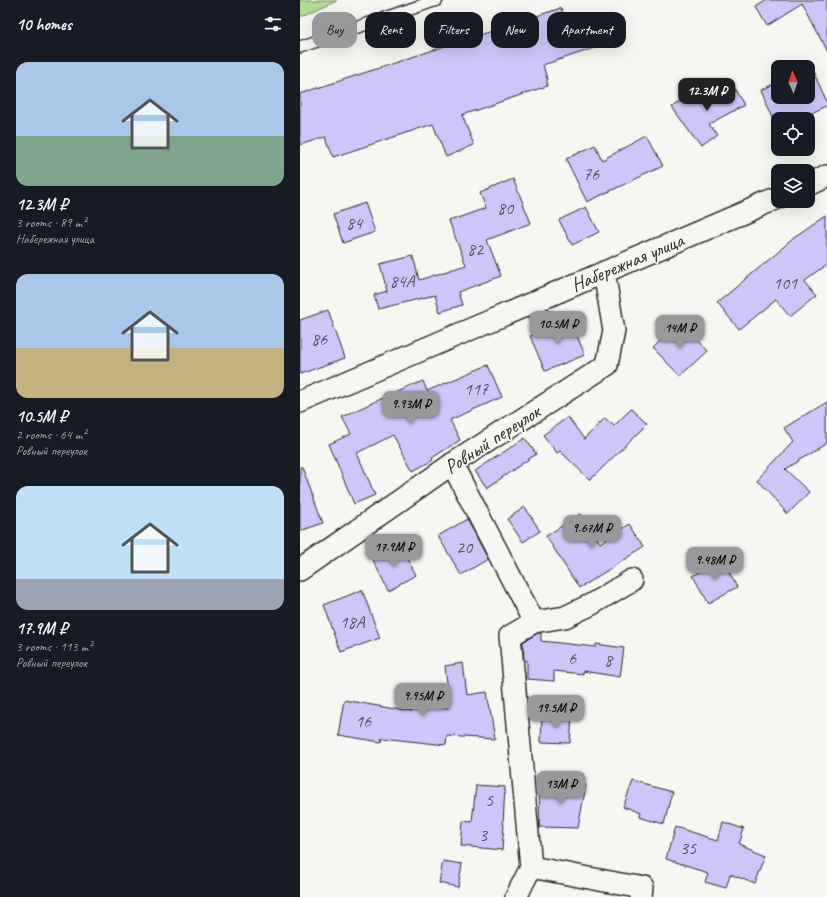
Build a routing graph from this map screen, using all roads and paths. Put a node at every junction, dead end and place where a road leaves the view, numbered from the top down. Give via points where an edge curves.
1 (437, 0) edge
2 (300, 47) edge
3 (827, 176) edge
4 (815, 182) edge
5 (771, 201) edge
6 (604, 272) junction
7 (300, 402) edge
8 (452, 464) junction
9 (300, 570) edge
10 (632, 580) dead end
11 (534, 622) junction
12 (531, 867) junction
13 (516, 897) edge
14 (641, 897) edge

1 - 2 lane
3 - 4 street
5 - 6 street, Набережная улица
6 - 7 street, Набережная улица
6 - 8 street, Ровный переулок via 614,331 607,365
8 - 9 street, Ровный переулок
8 - 11 street
10 - 11 street via 565,617
11 - 12 street via 510,636
12 - 13 street
12 - 14 street via 642,888

